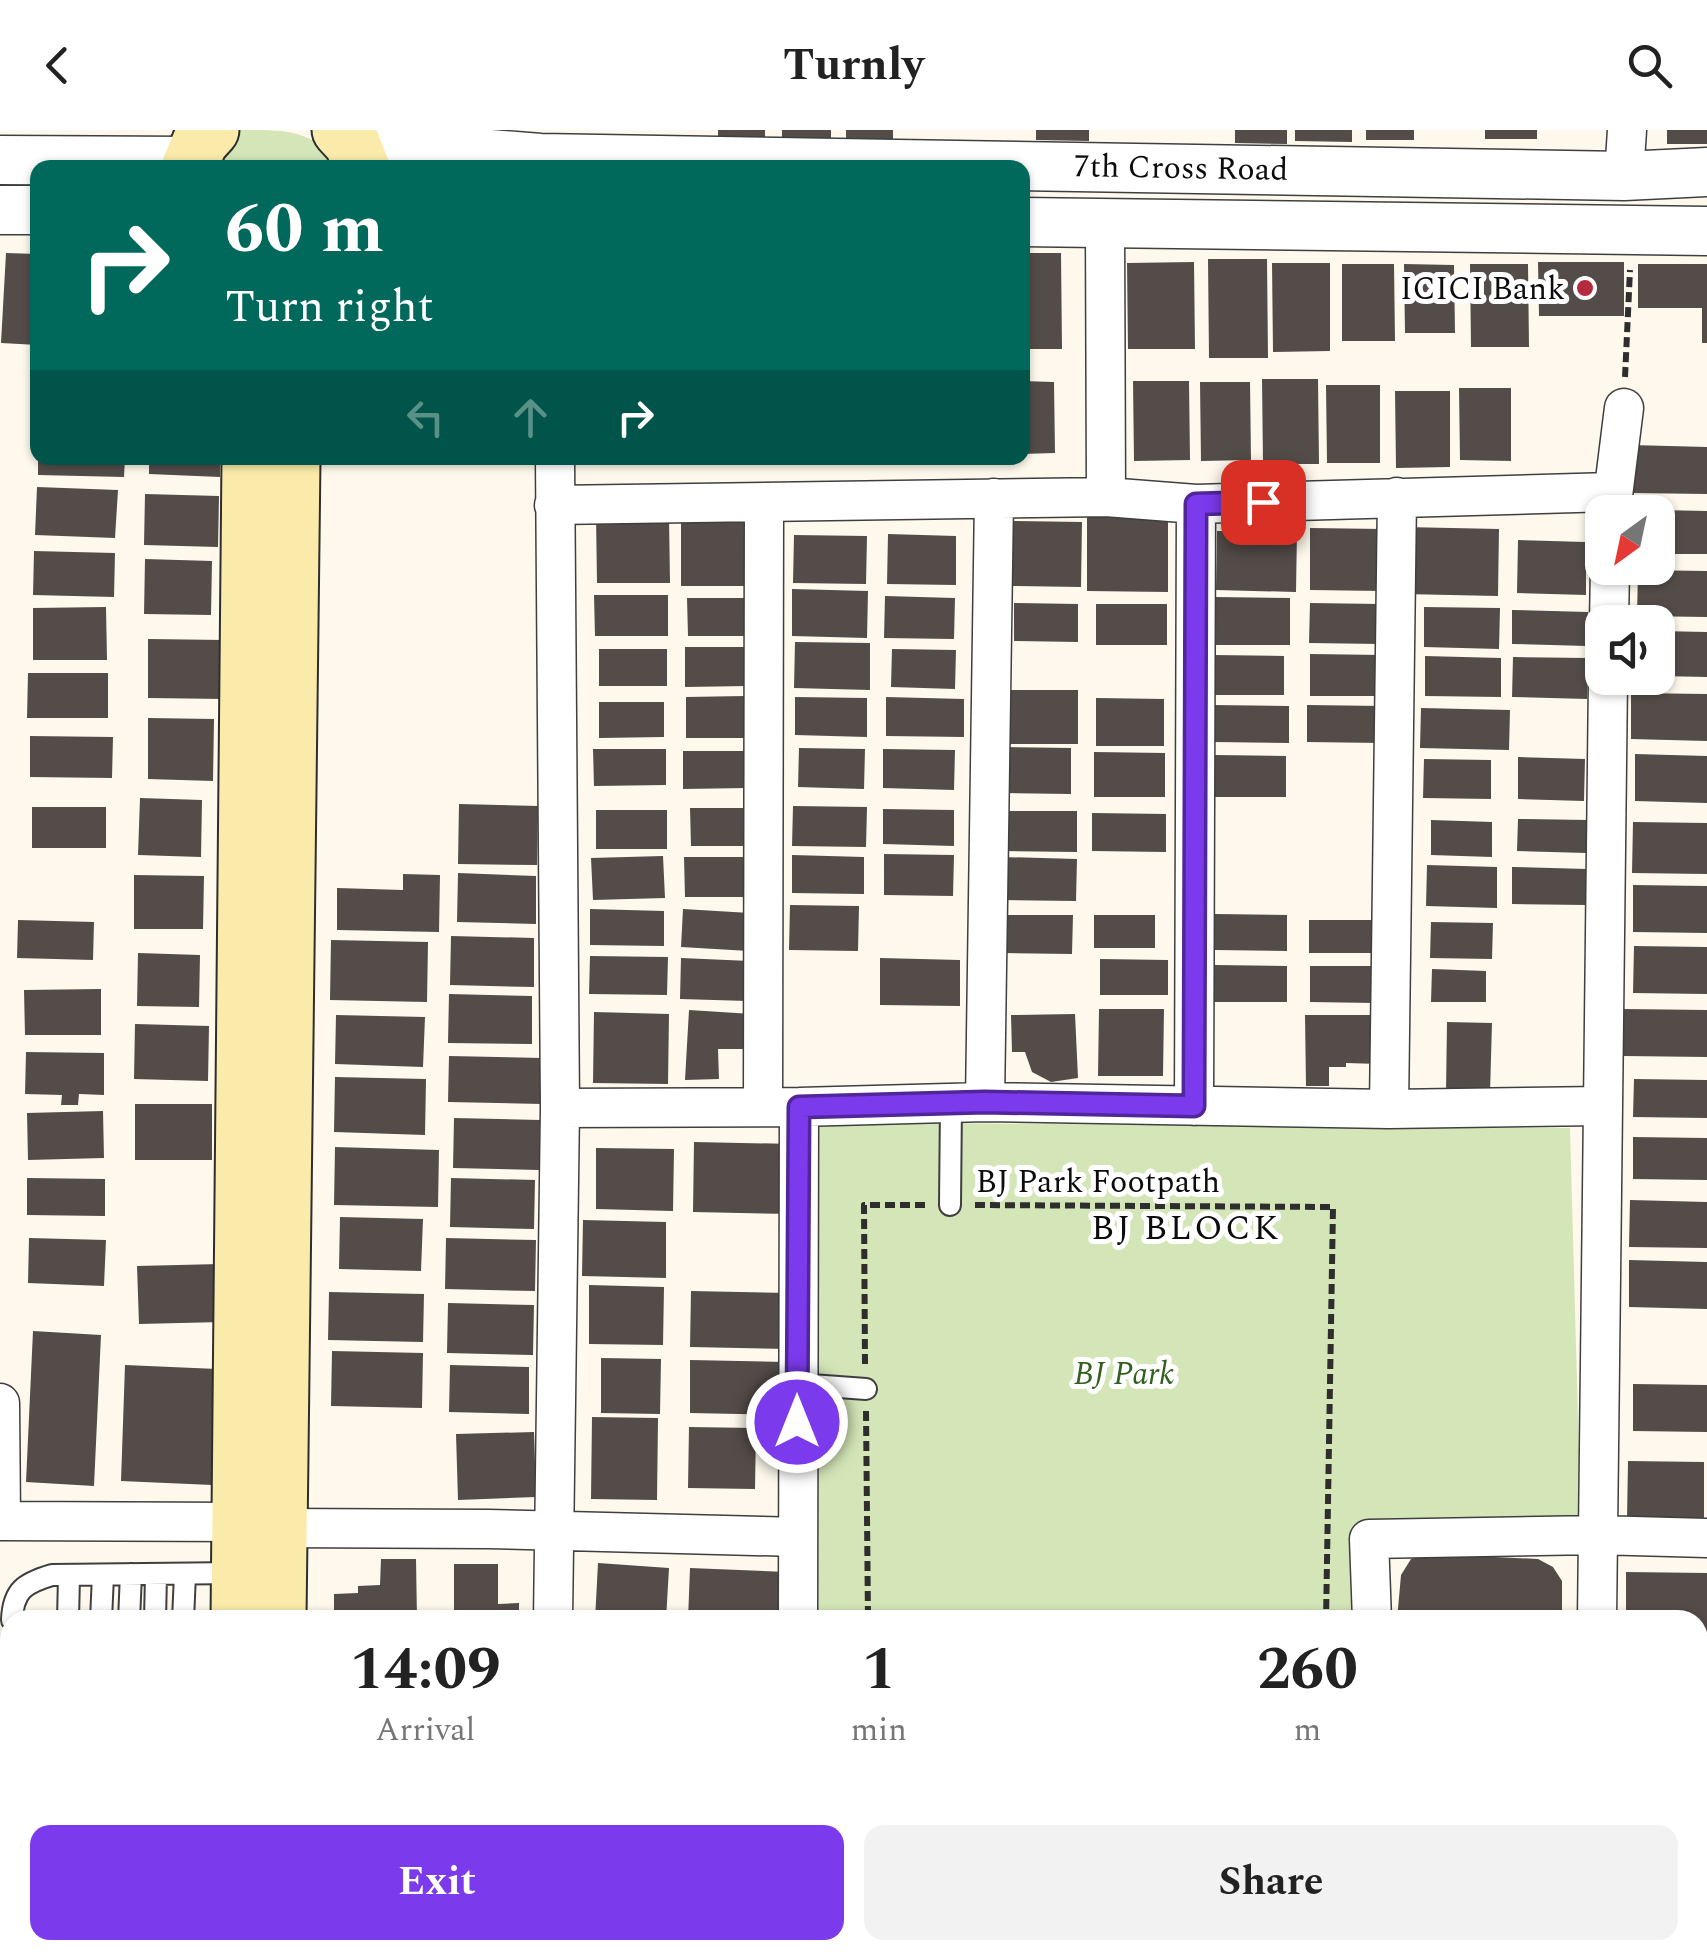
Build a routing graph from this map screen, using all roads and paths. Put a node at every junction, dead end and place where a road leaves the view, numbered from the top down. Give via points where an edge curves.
1 (539, 144) edge
2 (352, 149) edge
3 (2, 150) edge
4 (197, 153) edge
5 (1626, 153) edge
6 (826, 160) edge
7 (1030, 166) edge
8 (1460, 172) junction
9 (1707, 172) edge
10 (0, 210) edge
11 (30, 210) edge
12 (1030, 222) edge
13 (1106, 224) junction
14 (1462, 228) junction
15 (1632, 230) junction
16 (1707, 231) edge
17 (1624, 408) joint
18 (250, 465) edge
19 (292, 465) edge
20 (555, 465) edge
21 (1612, 495) edge
22 (1397, 497) junction
23 (994, 498) junction
24 (1106, 498) junction
25 (1585, 501) edge
26 (764, 504) junction
27 (1196, 504) junction
28 (554, 505) junction
29 (1608, 695) edge
30 (968, 1102) junction
31 (1194, 1106) junction
32 (1601, 1106) junction
33 (781, 1107) junction
34 (560, 1108) junction
35 (1388, 1109) junction
36 (950, 1205) junction
37 (797, 1384) junction
38 (866, 1389) junction
39 (0, 1403) edge
40 (1, 1521) edge
41 (554, 1532) junction
42 (1596, 1535) junction
43 (798, 1536) junction
44 (1707, 1538) edge
45 (249, 1561) edge
46 (131, 1574) junction
47 (156, 1574) junction
48 (184, 1574) junction
49 (104, 1575) junction
50 (69, 1576) junction
51 (13, 1610) edge
52 (68, 1610) edge
53 (102, 1610) edge
54 (129, 1610) edge
55 (155, 1610) edge
56 (183, 1610) edge
57 (273, 1610) edge
58 (554, 1610) edge
59 (798, 1610) edge
60 (868, 1610) edge
61 (1326, 1610) edge
62 (1372, 1610) edge
63 (1597, 1610) edge

1 - 2 street, 7th Cross Road
1 - 6 street, 7th Cross Road
3 - 4 street
5 - 8 street, 7th Cross Road
5 - 9 street, 7th Cross Road
7 - 8 street, 7th Cross Road
8 - 14 street
10 - 11 street
12 - 13 street, 7th Cross Road
13 - 14 street, 7th Cross Road
13 - 24 street
14 - 15 street, 7th Cross Road
15 - 16 street, 7th Cross Road
15 - 17 path
17 - 21 street
18 - 45 main road
19 - 45 main road
20 - 28 street
22 - 25 street
22 - 27 street
22 - 35 street
23 - 24 street
23 - 26 street
23 - 30 street
24 - 27 street
26 - 28 street
26 - 33 street
27 - 31 street
28 - 34 street
29 - 32 street
30 - 31 street
30 - 33 street
30 - 36 lane
31 - 35 street
32 - 35 street
32 - 42 street
33 - 34 street
33 - 37 street
34 - 41 street
36 - 38 path, BJ Park Footpath via 864,1205
36 - 61 path, BJ Park Footpath via 1333,1206
37 - 38 lane
37 - 43 street
38 - 60 path, BJ Park Footpath
39 - 40 street
40 - 45 street
41 - 43 street
41 - 45 street via 488,1528
41 - 58 street
42 - 44 street
42 - 62 street via 1369,1539
42 - 63 street
43 - 59 street
45 - 48 lane
45 - 57 main road
46 - 47 lane
46 - 49 lane
46 - 54 lane
47 - 48 lane
47 - 55 lane
48 - 56 lane
49 - 50 lane
49 - 53 lane
50 - 51 lane via 29,1582
50 - 52 lane

